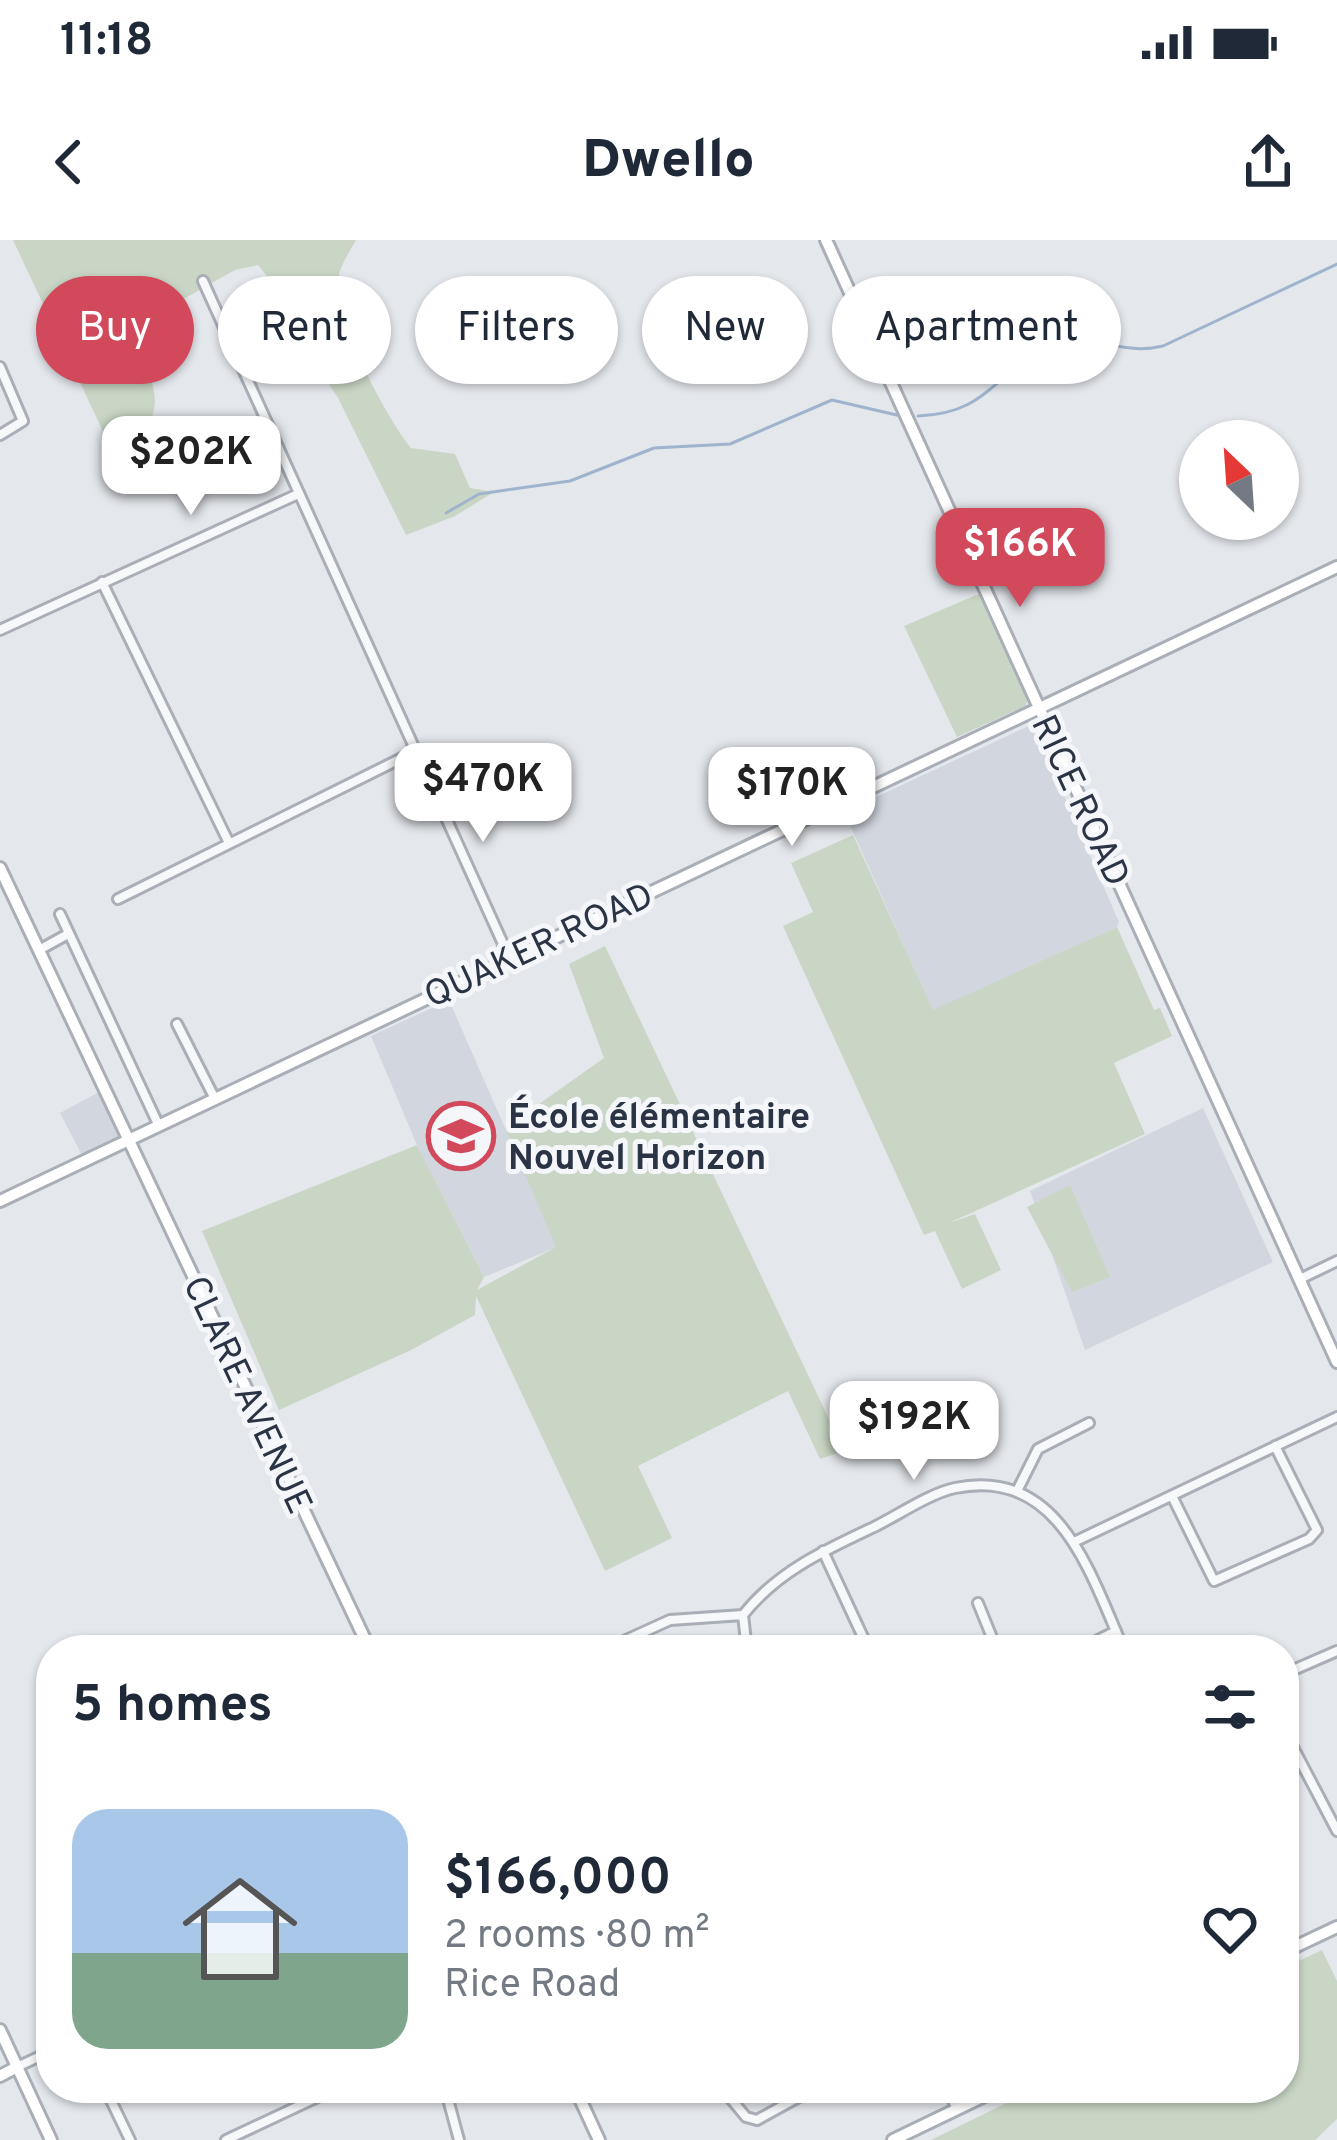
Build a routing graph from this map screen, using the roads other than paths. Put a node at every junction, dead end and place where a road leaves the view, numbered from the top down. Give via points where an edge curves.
1 (826, 240) edge
2 (203, 281) dead end
3 (0, 367) edge
4 (0, 435) edge
5 (298, 494) junction
6 (1337, 567) edge
7 (102, 582) junction
8 (0, 630) edge
9 (1039, 707) junction
10 (418, 750) junction
11 (229, 843) junction
12 (0, 869) edge
13 (118, 899) dead end
14 (60, 914) dead end
15 (68, 934) junction
16 (39, 950) junction
17 (509, 957) junction
18 (177, 1024) dead end
19 (214, 1097) junction
20 (158, 1124) junction
21 (129, 1139) junction
22 (0, 1201) edge
23 (1337, 1261) edge
24 (1300, 1280) junction
25 (1337, 1362) edge
26 (1337, 1417) edge
27 (1089, 1424) dead end
28 (1275, 1446) junction
29 (1017, 1491) junction
30 (1172, 1496) junction
31 (1076, 1541) junction
32 (823, 1551) junction
33 (978, 1603) dead end
34 (743, 1616) junction
35 (1116, 1631) junction
36 (363, 1635) edge
37 (637, 1635) edge
38 (745, 1635) edge
39 (861, 1635) edge
40 (992, 1635) edge
41 (1108, 1635) edge
42 (1118, 1635) edge
43 (1337, 1651) edge
44 (1299, 1667) edge
45 (1299, 1759) edge
46 (1337, 1831) edge
47 (1337, 1927) edge
48 (1299, 1945) edge
49 (0, 2030) edge
50 (36, 2058) edge
51 (17, 2067) junction
52 (0, 2076) edge
53 (112, 2103) edge
54 (305, 2103) edge
55 (449, 2103) edge
56 (582, 2103) edge
57 (734, 2103) edge
58 (788, 2103) edge
59 (954, 2103) edge
60 (969, 2103) edge
61 (957, 2109) junction
62 (229, 2139) edge
63 (51, 2140) edge
64 (130, 2140) edge
65 (459, 2140) edge
66 (599, 2140) edge
67 (893, 2140) edge

1 - 9 street, RICE ROAD
2 - 5 street
3 - 4 street via 23,421
5 - 7 street
5 - 10 street
6 - 9 street, QUAKER ROAD
7 - 8 street
7 - 11 street
9 - 17 street, QUAKER ROAD
9 - 24 street, RICE ROAD
10 - 11 street
10 - 17 street
11 - 13 street
12 - 16 street, CLARE AVENUE
14 - 15 street
15 - 16 street
15 - 20 street
16 - 21 street, CLARE AVENUE
17 - 19 street, QUAKER ROAD
18 - 19 street
19 - 20 street, QUAKER ROAD
20 - 21 street, QUAKER ROAD
21 - 22 street, QUAKER ROAD
21 - 36 street, CLARE AVENUE
23 - 24 street
24 - 25 street, RICE ROAD
26 - 28 street
27 - 29 street via 1038,1449
28 - 30 street
28 - 30 street via 1317,1530 1309,1539 1214,1581
29 - 31 street
29 - 32 street via 954,1488
30 - 31 street
31 - 35 street
32 - 34 street via 786,1572
32 - 39 street
33 - 40 street
34 - 37 street via 670,1620
34 - 38 street
35 - 41 street
35 - 42 street
43 - 44 street
45 - 46 street
47 - 48 street
49 - 51 street
50 - 51 street
51 - 52 street
51 - 63 street
53 - 64 street
54 - 62 street
55 - 65 street
56 - 66 street
57 - 58 street via 757,2120
59 - 61 street
60 - 61 street
61 - 67 street

